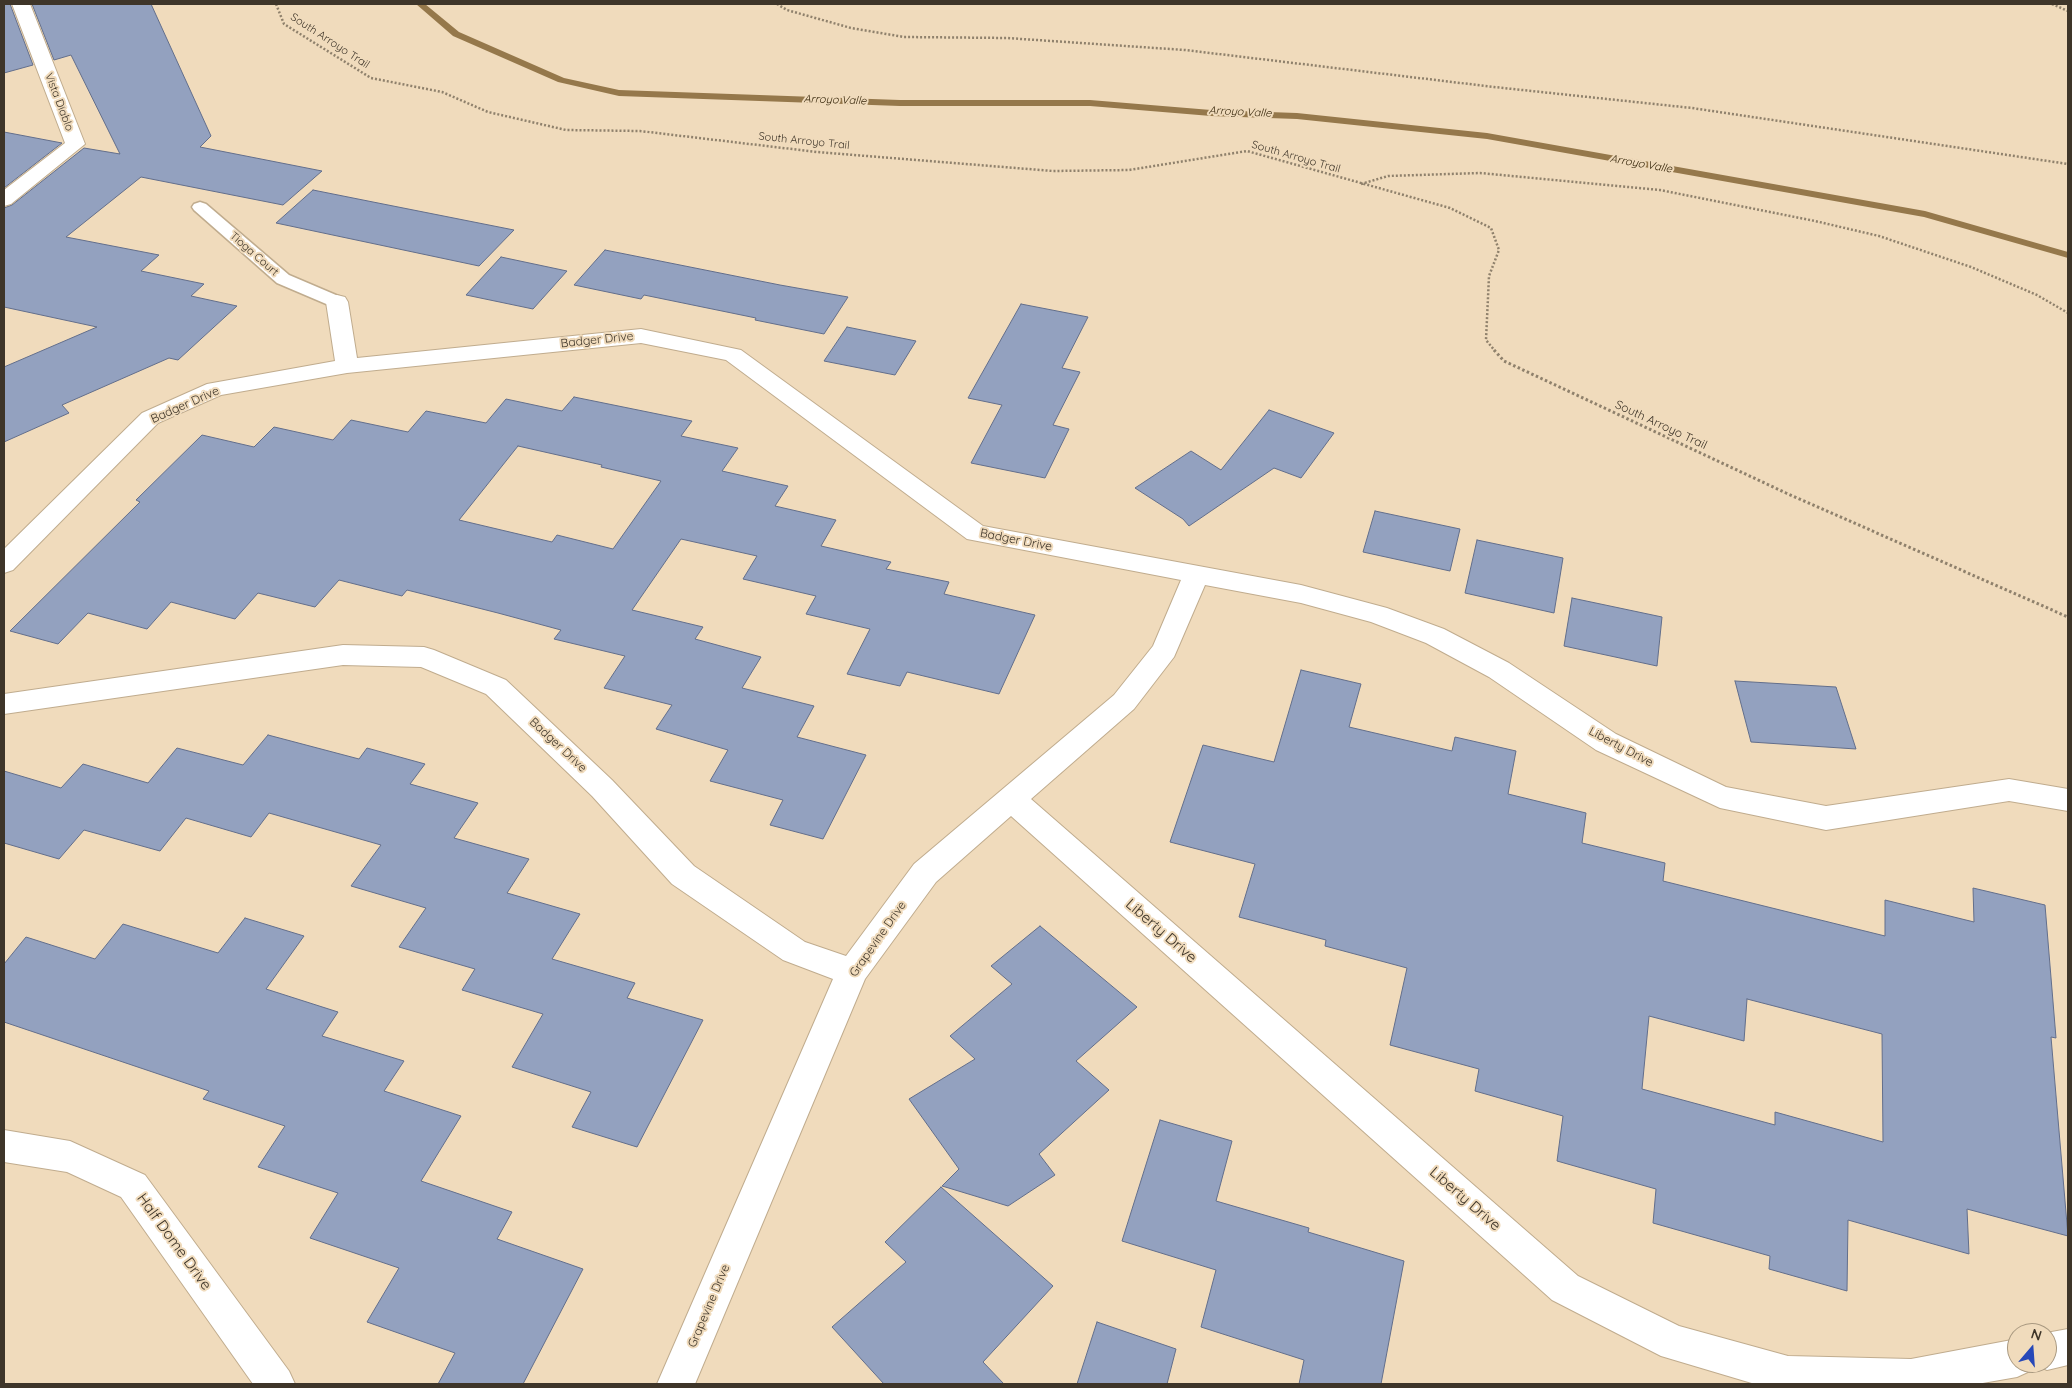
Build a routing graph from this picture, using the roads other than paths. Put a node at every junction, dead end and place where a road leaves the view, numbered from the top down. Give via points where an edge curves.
1 (21, 4) edge
2 (4, 200) edge
3 (200, 207) dead end
4 (337, 302) joint
5 (347, 366) junction
6 (4, 564) edge
7 (1196, 576) junction
8 (4, 704) edge
9 (1011, 798) junction
10 (2068, 800) edge
11 (852, 972) junction
12 (4, 1146) edge
13 (2007, 1360) edge
14 (276, 1384) edge
15 (676, 1384) edge

1 - 2 street, Vista Diablo via 75,144
3 - 4 lane, Tioga Court via 283,279
4 - 5 street, Tioga Court
5 - 6 street, Badger Drive via 215,389 150,418
5 - 7 street, Badger Drive via 641,336 733,355 976,533
7 - 9 street, Grapevine Drive via 1165,650 1124,702
7 - 10 street, Liberty Drive via 1301,594 1378,615 1435,636 1499,670 1606,742 1720,797 1826,818 2009,790
8 - 11 street, Badger Drive via 343,654 424,657 496,687 602,788 683,875 794,951
9 - 11 street, Grapevine Drive via 924,873
9 - 13 street, Liberty Drive via 1565,1288 1674,1342 1788,1375 1911,1378
11 - 15 street, Grapevine Drive
12 - 14 street, Half Dome Drive via 70,1157 134,1186

